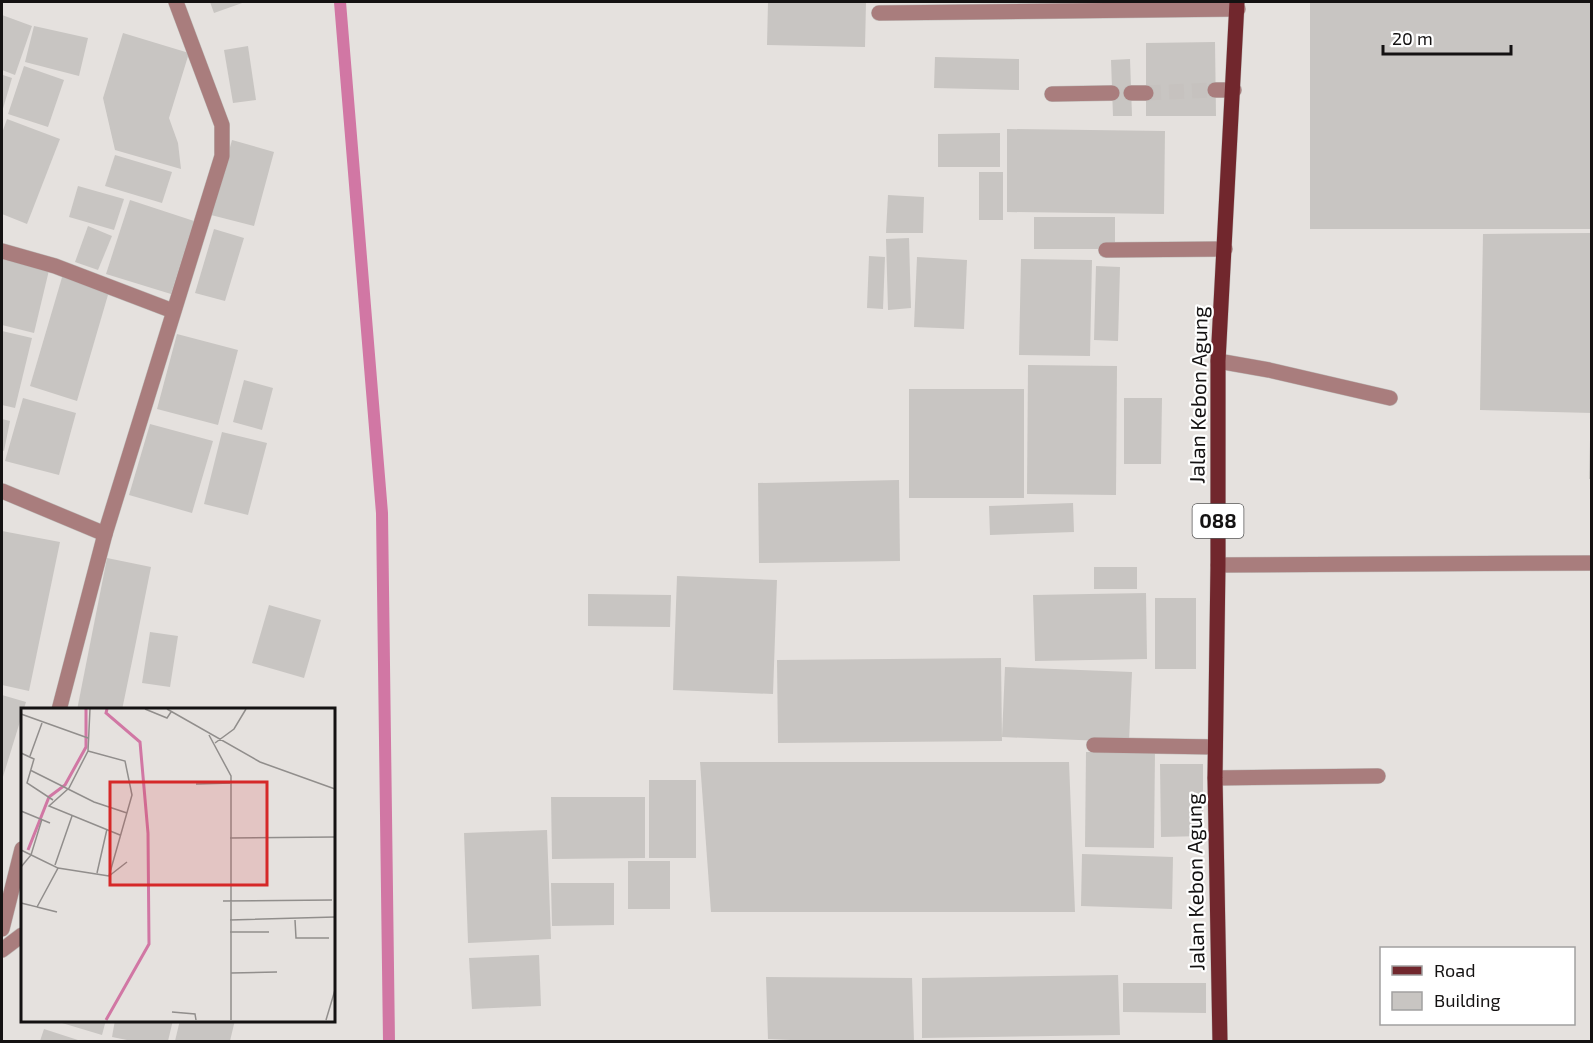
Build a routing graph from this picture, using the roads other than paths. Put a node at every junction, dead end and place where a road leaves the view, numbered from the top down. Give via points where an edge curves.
1 (176, 2) edge
2 (1238, 5) edge
3 (879, 13) dead end
4 (1215, 90) tunnel mouth
5 (1234, 90) junction
6 (1112, 93) dead end
7 (1052, 94) dead end
8 (1224, 249) junction
9 (1106, 250) dead end
10 (2, 251) edge
11 (173, 311) junction
12 (1218, 361) junction
13 (1390, 398) dead end
14 (2, 491) edge
15 (105, 534) junction
16 (1592, 563) edge
17 (1218, 566) junction
18 (60, 708) edge
19 (1094, 745) dead end
20 (1215, 747) junction
21 (1378, 776) dead end
22 (1215, 778) junction
23 (21, 853) edge
24 (2, 929) edge
25 (21, 936) edge
26 (2, 950) edge
27 (1220, 1041) edge

1 - 11 street via 222,125 223,140 222,156
2 - 3 street
2 - 5 main road, Jalan Kebon Agung / 088
4 - 5 street
5 - 8 main road, Jalan Kebon Agung / 088
6 - 7 street
8 - 9 street
8 - 12 main road, Jalan Kebon Agung / 088
10 - 11 street via 55,266
11 - 15 street
12 - 13 street
12 - 17 main road, Jalan Kebon Agung / 088
14 - 15 street
15 - 18 street
16 - 17 street
17 - 20 main road, Jalan Kebon Agung / 088
19 - 20 street
20 - 22 main road, Jalan Kebon Agung / 088
21 - 22 street
22 - 27 main road, Jalan Kebon Agung / 088
23 - 24 street
25 - 26 street

